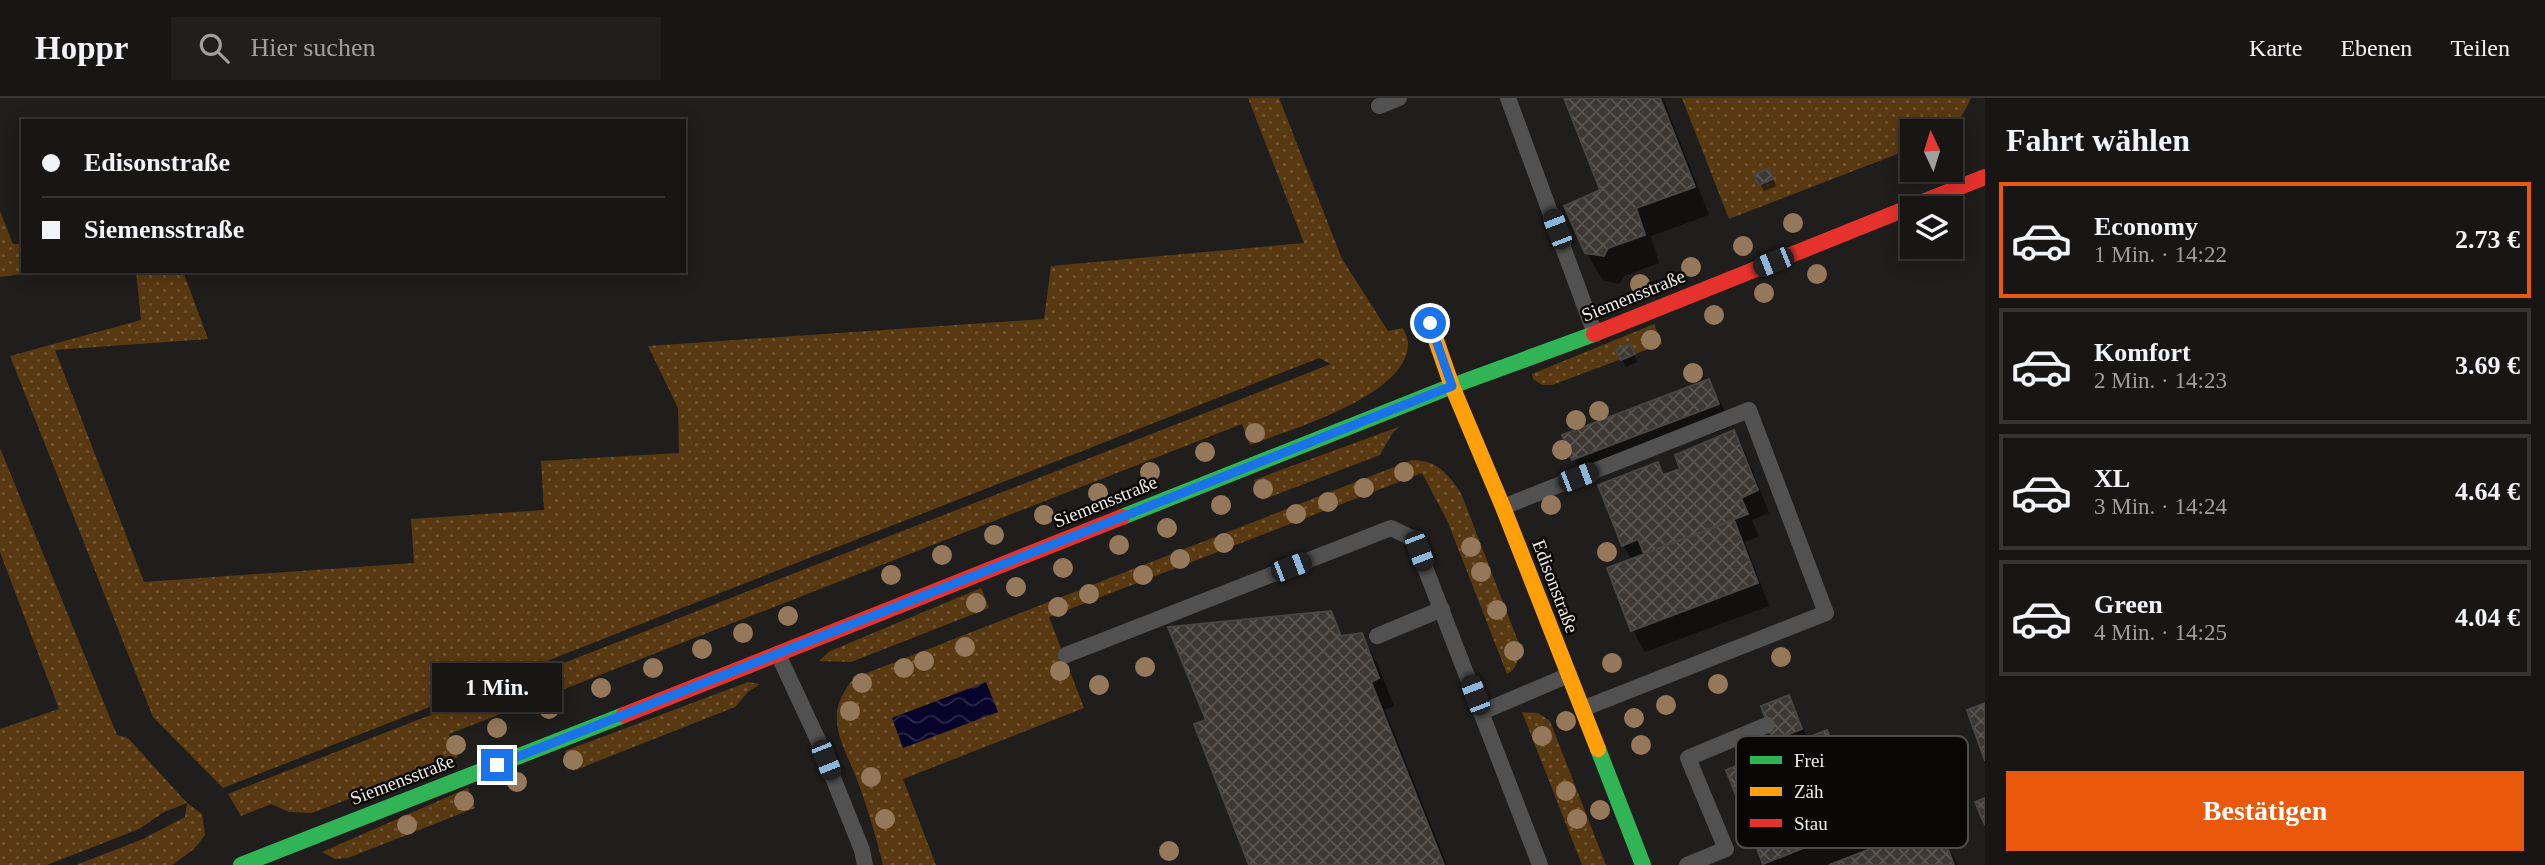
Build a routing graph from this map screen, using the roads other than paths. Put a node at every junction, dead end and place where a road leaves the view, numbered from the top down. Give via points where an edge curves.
1 (1399, 98) edge
2 (1508, 98) edge
3 (1379, 106) dead end
4 (1985, 177) edge
5 (1430, 323) dead end
6 (1595, 334) junction
7 (1452, 386) junction
8 (1503, 506) junction
9 (1442, 609) junction
10 (1377, 636) dead end
11 (778, 654) junction
12 (1066, 655) dead end
13 (1569, 675) junction
14 (1581, 709) junction
15 (1482, 712) junction
16 (1768, 725) dead end
17 (1741, 736) edge
18 (1736, 738) edge
19 (241, 865) edge
20 (865, 865) edge
21 (1540, 865) edge
22 (1643, 865) edge
23 (1687, 865) edge

1 - 3 lane
2 - 6 lane
4 - 6 street, Siemensstraße
5 - 7 street, Edisonstraße
6 - 7 street, Siemensstraße
7 - 8 street, Edisonstraße
7 - 11 street, Siemensstraße
8 - 13 street, Edisonstraße
8 - 14 lane via 1749,410 1826,613
9 - 10 lane
9 - 12 lane via 1414,539 1391,528
9 - 15 lane
11 - 19 street, Siemensstraße
11 - 20 lane via 817,738
13 - 14 street, Edisonstraße
13 - 15 lane
14 - 22 street, Edisonstraße
15 - 21 lane
16 - 17 lane
18 - 23 lane via 1688,758 1726,849

